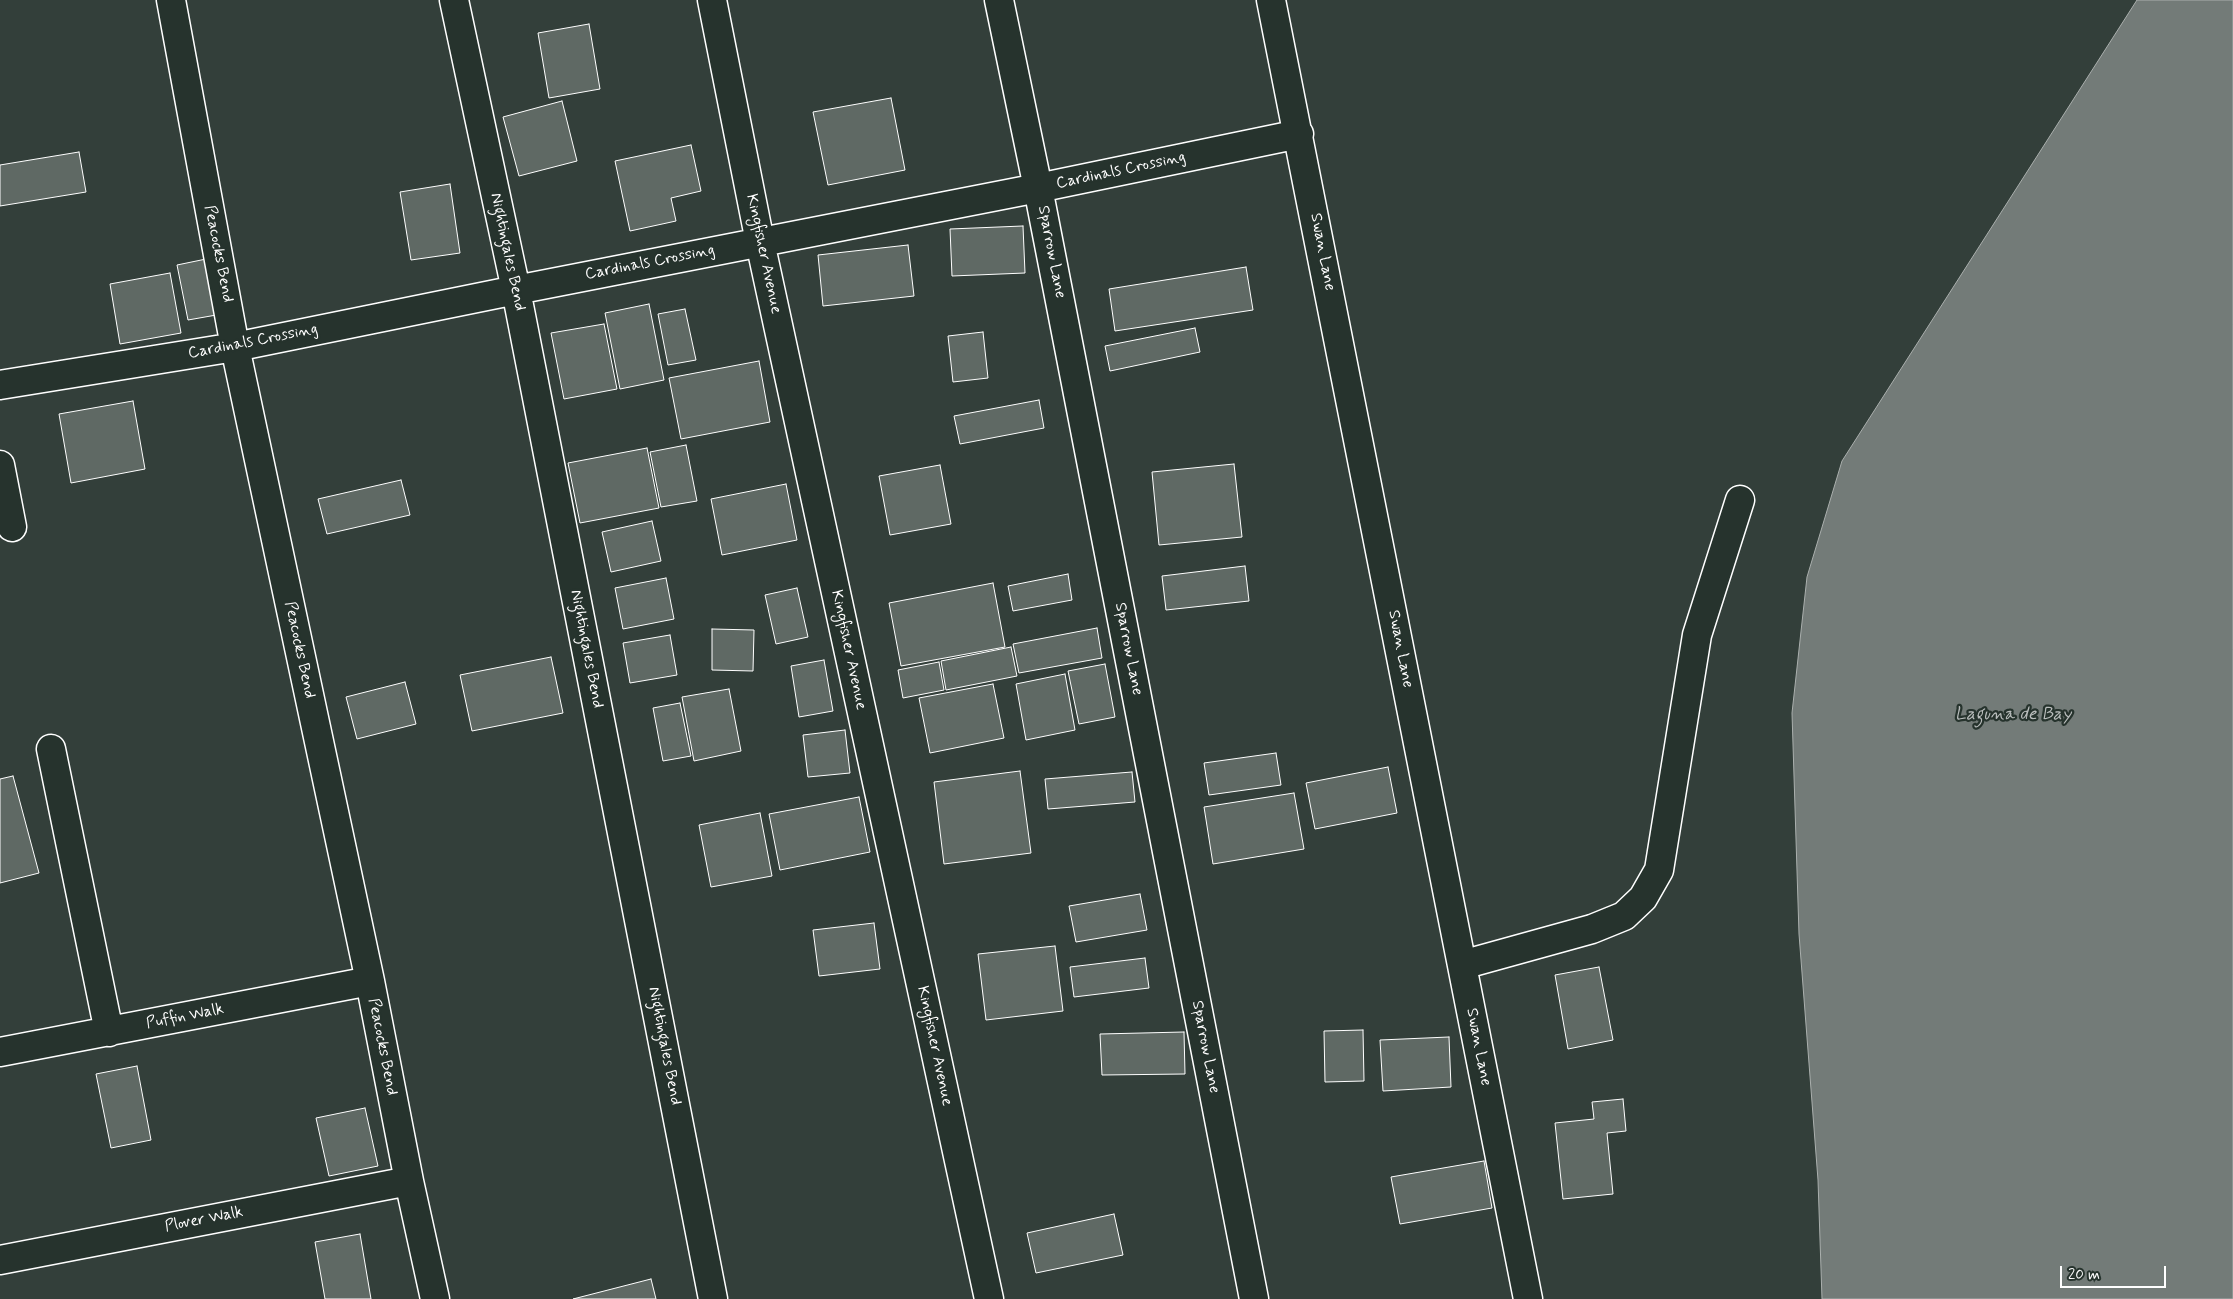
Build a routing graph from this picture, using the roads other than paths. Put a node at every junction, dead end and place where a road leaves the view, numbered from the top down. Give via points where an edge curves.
1 (171, 0) edge
2 (454, 0) edge
3 (712, 0) edge
4 (999, 0) edge
5 (1271, 0) edge
6 (1299, 134) junction
7 (1038, 188) junction
8 (760, 242) junction
9 (516, 290) junction
10 (235, 347) junction
11 (0, 385) edge
12 (0, 465) edge
13 (1740, 500) dead end
14 (12, 527) dead end
15 (51, 749) dead end
16 (1462, 965) junction
17 (370, 981) junction
18 (109, 1032) junction
19 (0, 1052) edge
20 (409, 1180) junction
21 (0, 1260) edge
22 (435, 1299) edge
23 (713, 1299) edge
24 (989, 1299) edge
25 (1254, 1299) edge
26 (1528, 1299) edge

1 - 10 street, Peacocks Bend
2 - 9 street, Nightingales Bend
3 - 8 street, Kingfisher Avenue
4 - 7 street, Sparrow Lane
5 - 6 street, Swan Lane
6 - 7 street, Cardinals Crossing
6 - 16 street, Swan Lane
7 - 8 street, Cardinals Crossing
7 - 25 street, Sparrow Lane
8 - 9 street, Cardinals Crossing
8 - 24 street, Kingfisher Avenue
9 - 10 street, Cardinals Crossing
9 - 23 street, Nightingales Bend
10 - 11 street, Cardinals Crossing
10 - 17 street, Peacocks Bend
12 - 14 street
13 - 16 street via 1697,634 1659,870 1643,898 1624,916 1592,929
15 - 18 street
16 - 26 street, Swan Lane
17 - 18 street, Puffin Walk
17 - 20 street, Peacocks Bend
18 - 19 street, Puffin Walk
20 - 21 street, Plover Walk
20 - 22 street, Peacocks Bend

